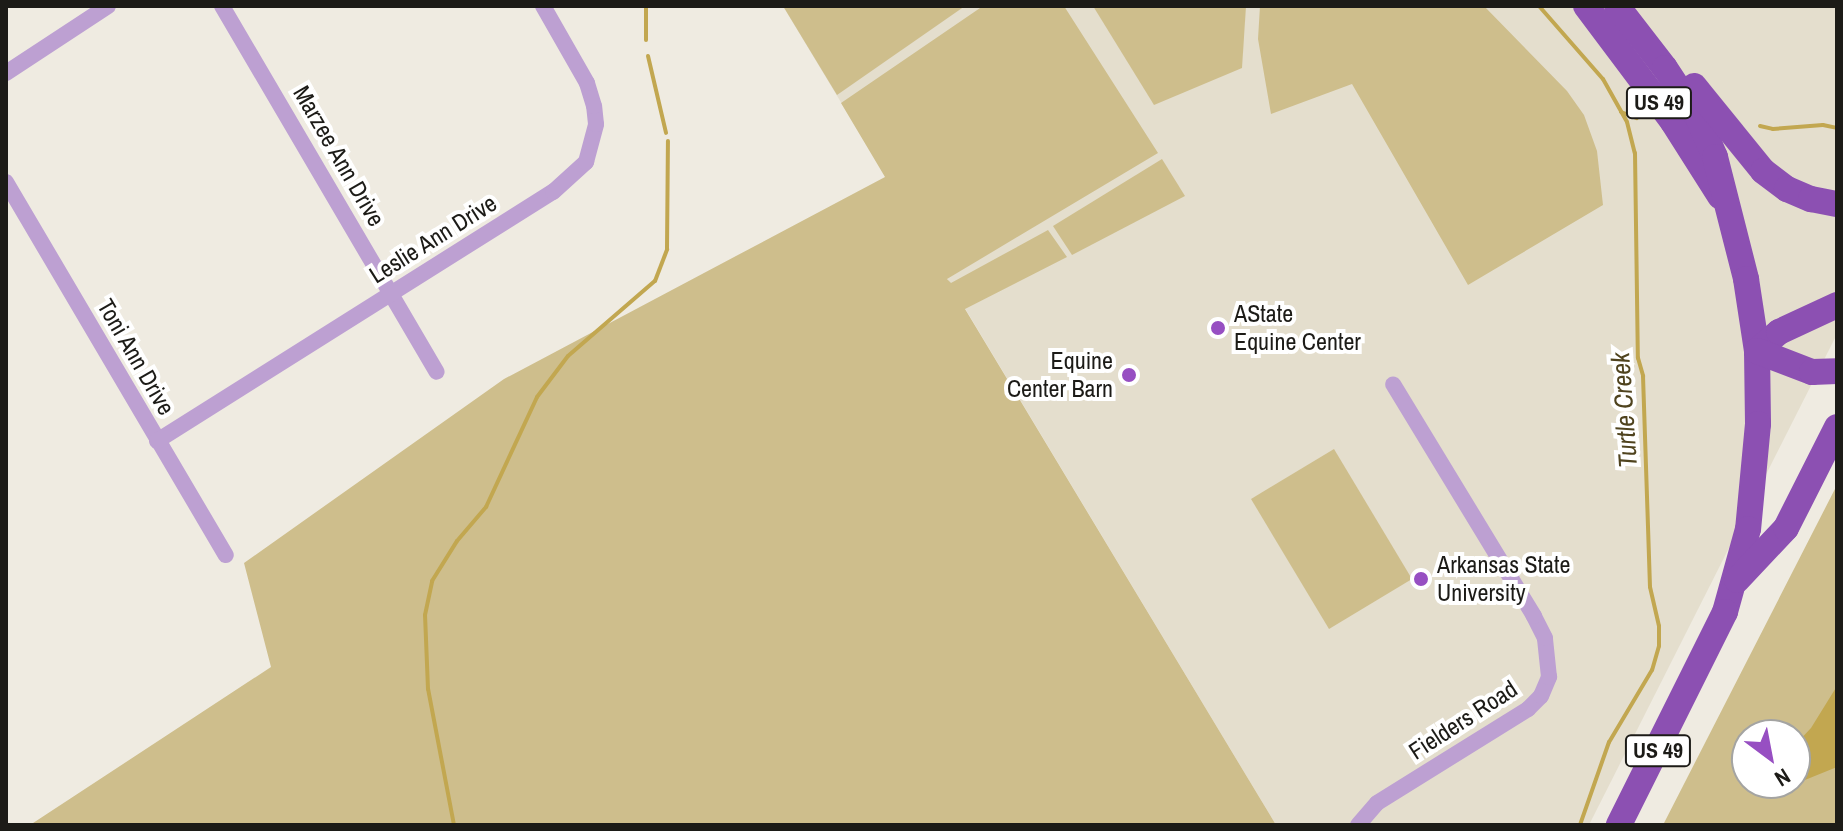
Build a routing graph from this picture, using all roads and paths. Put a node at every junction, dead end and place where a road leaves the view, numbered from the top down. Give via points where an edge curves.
1 (108, 6) edge
2 (222, 6) edge
3 (543, 6) edge
4 (1586, 6) edge
5 (1624, 14) edge
6 (6, 73) edge
7 (6, 182) edge
8 (1726, 204) junction
9 (1837, 204) edge
10 (392, 294) junction
11 (1837, 305) edge
12 (1757, 351) junction
13 (1837, 371) edge
14 (437, 372) dead end
15 (1393, 384) dead end
16 (1837, 427) edge
17 (157, 441) junction
18 (226, 555) dead end
19 (1735, 582) junction
20 (1622, 820) edge
21 (1358, 825) edge

1 - 6 street
2 - 10 street, Marzee Ann Drive
3 - 10 street, Leslie Ann Drive via 587,83 594,106 596,124 586,162 553,192
4 - 8 highway, US 49 via 1673,122
5 - 8 highway, US 49 via 1699,120
5 - 9 highway via 1665,49 1763,171 1787,189
7 - 17 street, Toni Ann Drive
8 - 12 highway, US 49 via 1746,279
10 - 14 street, Marzee Ann Drive
10 - 17 street, Leslie Ann Drive
11 - 12 highway via 1779,332
12 - 13 highway via 1812,372
12 - 19 highway, US 49 via 1757,467
15 - 21 street, Fielders Road via 1534,616 1545,638 1549,677 1528,709 1377,803
16 - 19 highway via 1786,528
17 - 18 street, Toni Ann Drive
19 - 20 highway, US 49 via 1711,644

